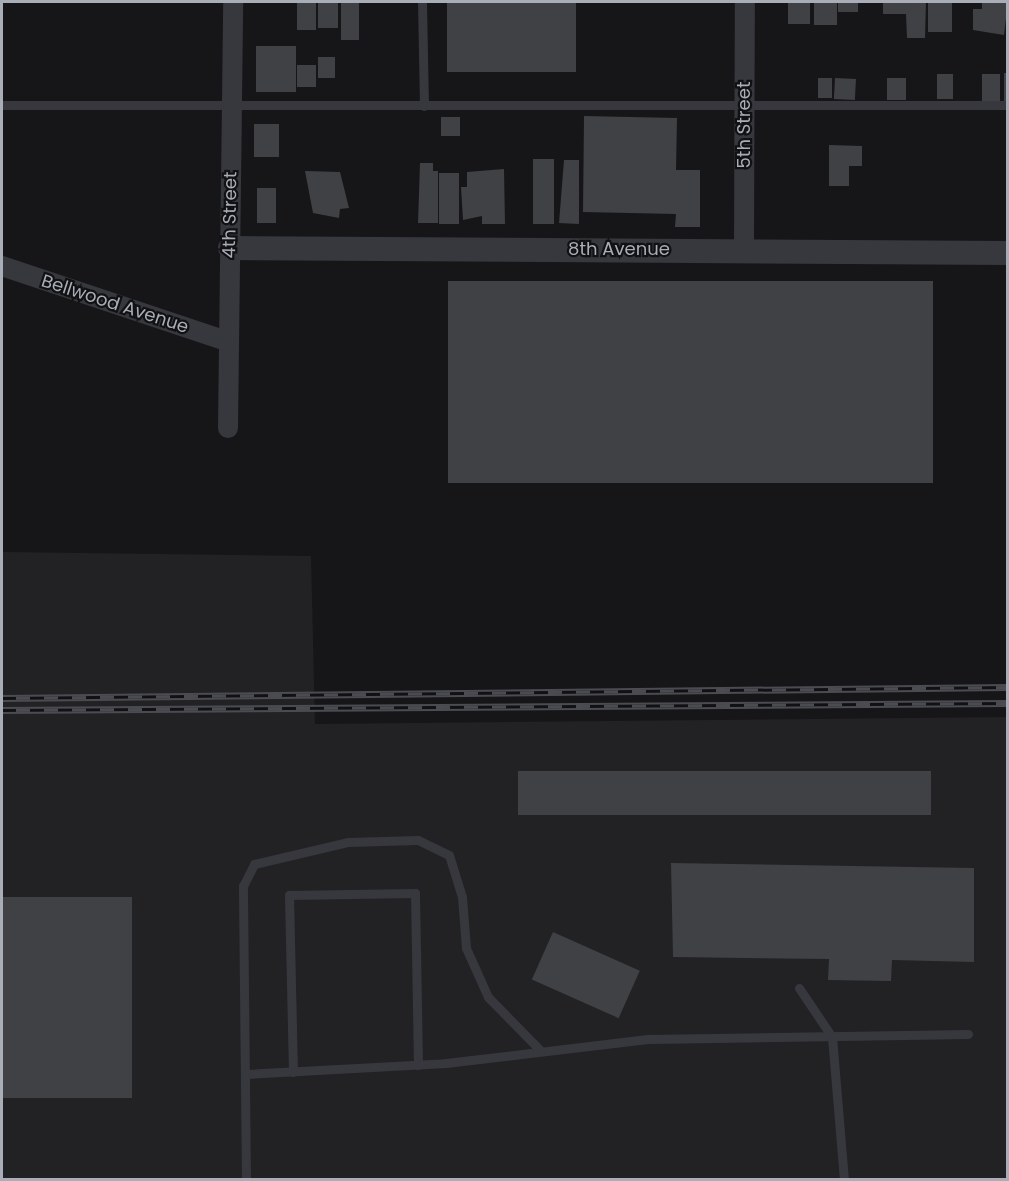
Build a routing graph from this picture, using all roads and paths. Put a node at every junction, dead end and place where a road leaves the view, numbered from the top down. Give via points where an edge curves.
1 (233, 2) edge
2 (422, 2) edge
3 (745, 2) edge
4 (744, 104) junction
5 (2, 105) edge
6 (1008, 105) edge
7 (232, 106) junction
8 (424, 106) junction
9 (230, 248) junction
10 (744, 249) junction
11 (1008, 253) edge
12 (2, 266) edge
13 (229, 342) junction
14 (228, 428) dead end
15 (799, 988) dead end
16 (968, 1034) dead end
17 (832, 1037) junction
18 (539, 1049) junction
19 (418, 1065) junction
20 (293, 1072) junction
21 (245, 1074) junction
22 (246, 1179) edge
23 (844, 1179) edge

1 - 7 street, 4th Street
2 - 8 lane
3 - 4 street, 5th Street
4 - 6 lane
4 - 8 lane
4 - 10 street, 5th Street
5 - 7 lane
7 - 8 lane
7 - 9 street, 4th Street
9 - 10 street, 8th Avenue
9 - 13 street, 4th Street
10 - 11 street, 8th Avenue
12 - 13 street, Bellwood Avenue
13 - 14 street, 4th Street
15 - 17 lane
16 - 17 lane
17 - 18 lane via 702,1036
17 - 23 lane
18 - 19 lane
18 - 21 lane via 488,997 466,948 462,897 449,855 418,840 348,842 254,864 243,886
19 - 20 lane
19 - 20 lane via 415,893 289,895
20 - 21 lane
21 - 22 lane

